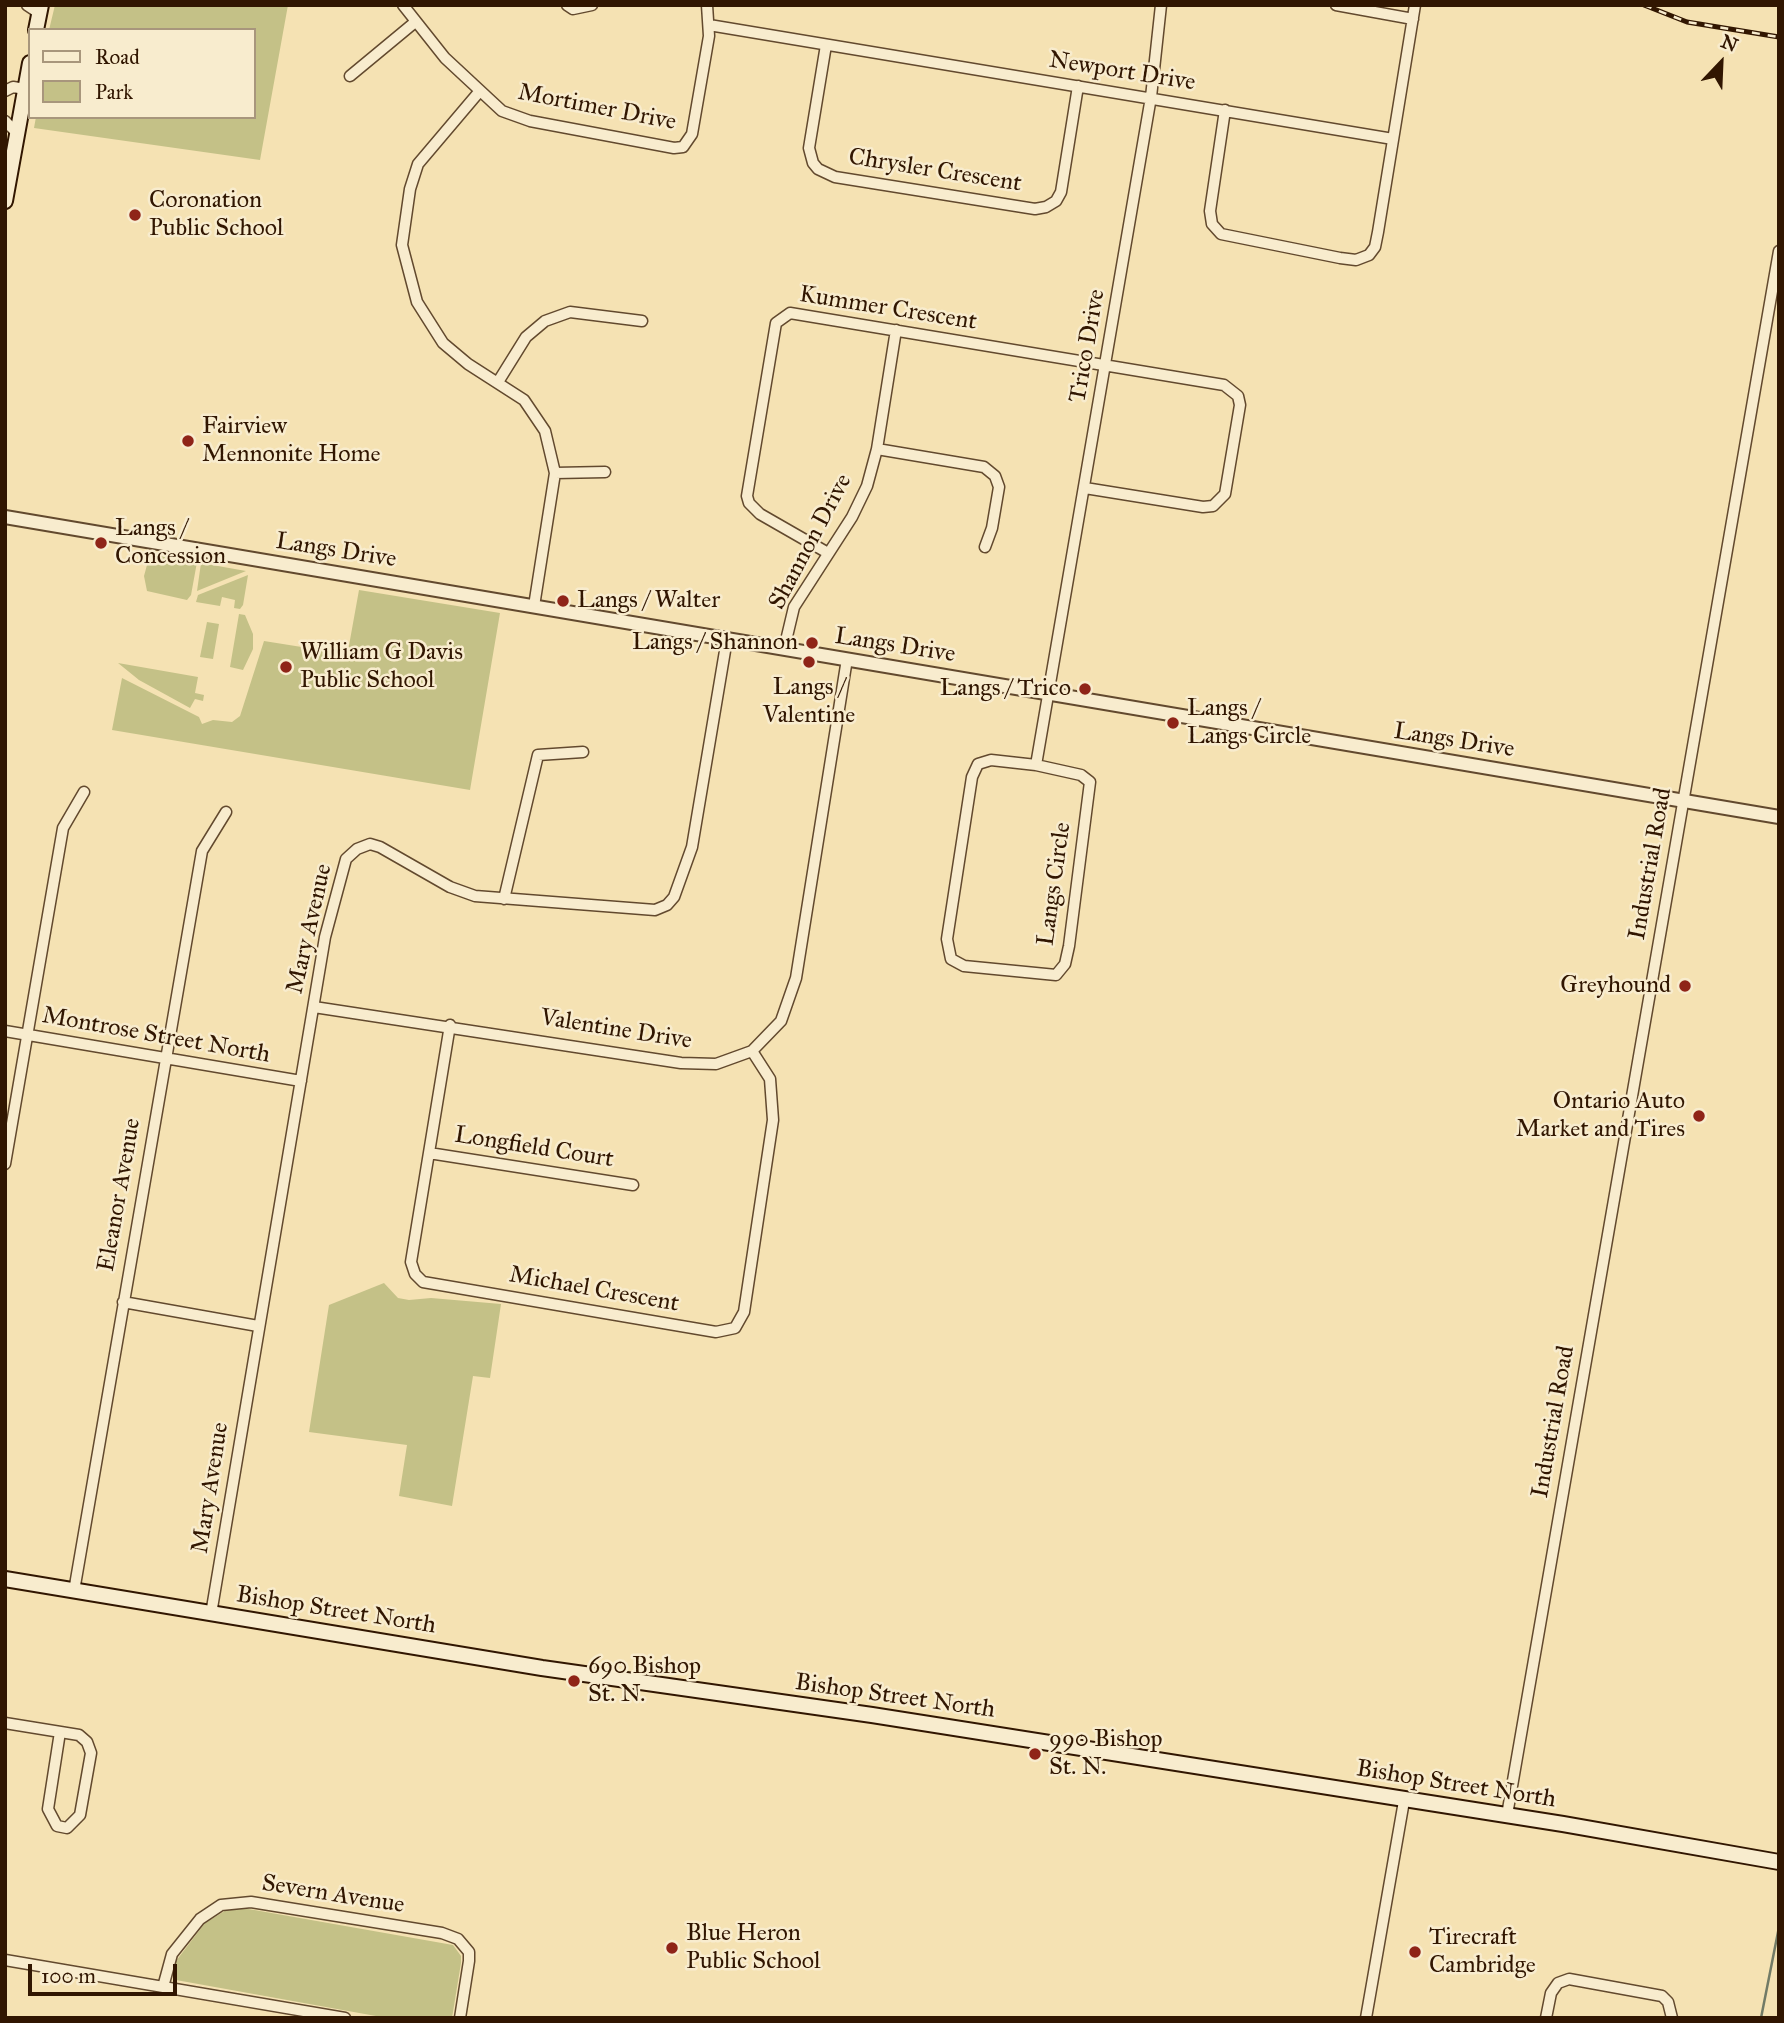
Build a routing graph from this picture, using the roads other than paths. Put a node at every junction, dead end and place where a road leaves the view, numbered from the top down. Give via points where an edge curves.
1 (403, 5) edge
2 (567, 5) edge
3 (592, 5) edge
4 (707, 5) edge
5 (1161, 5) edge
6 (1336, 5) edge
7 (1415, 5) edge
8 (36, 8) edge
9 (1413, 19) junction
10 (414, 23) junction
11 (709, 25) junction
12 (36, 28) edge
13 (826, 45) junction
14 (28, 73) edge
15 (350, 76) dead end
16 (1078, 86) junction
17 (25, 89) junction
18 (5, 91) edge
19 (479, 92) junction
20 (1151, 97) junction
21 (1225, 110) junction
22 (5, 121) edge
23 (17, 133) junction
24 (1393, 139) junction
25 (5, 201) edge
26 (1779, 250) edge
27 (642, 321) dead end
28 (896, 330) junction
29 (1106, 365) junction
30 (498, 382) junction
31 (877, 449) junction
32 (605, 472) dead end
33 (555, 473) junction
34 (1085, 488) junction
35 (5, 517) edge
36 (985, 547) dead end
37 (828, 553) junction
38 (534, 606) junction
39 (727, 639) junction
40 (784, 649) junction
41 (846, 659) junction
42 (1050, 693) junction
43 (583, 752) dead end
44 (1036, 765) junction
45 (85, 792) dead end
46 (1684, 801) junction
47 (226, 812) dead end
48 (1779, 817) edge
49 (504, 899) junction
50 (314, 1007) junction
51 (450, 1025) junction
52 (5, 1031) edge
53 (27, 1035) junction
54 (752, 1051) junction
55 (164, 1059) junction
56 (301, 1082) junction
57 (429, 1153) junction
58 (5, 1164) edge
59 (633, 1185) dead end
60 (123, 1303) junction
61 (258, 1326) junction
62 (5, 1579) edge
63 (75, 1591) junction
64 (211, 1614) junction
65 (5, 1723) edge
66 (60, 1732) junction
67 (1404, 1801) junction
68 (1507, 1815) junction
69 (1779, 1862) edge
70 (5, 1960) edge
71 (163, 1987) junction
72 (345, 2018) edge
73 (460, 2018) edge
74 (1366, 2018) edge
75 (1546, 2018) edge
76 (1672, 2018) edge

1 - 10 street, Mortimer Drive
2 - 3 street via 573,9
4 - 11 street, Mortimer Drive
5 - 20 street, Trico Drive
6 - 9 street
7 - 9 street
8 - 12 main road
9 - 24 street
10 - 15 street
10 - 19 street, Mortimer Drive
11 - 13 street, Newport Drive
11 - 19 street, Mortimer Drive via 692,134 682,147 516,118
13 - 16 street, Newport Drive
13 - 16 street, Chrysler Crescent via 809,148 818,169 835,177 1035,209 1046,207 1061,192
14 - 17 main road
16 - 20 street, Newport Drive
17 - 18 street
17 - 23 main road
19 - 30 street via 418,163 402,246 424,317 454,354
20 - 21 street, Newport Drive
20 - 29 street, Trico Drive
21 - 24 street, Newport Drive
21 - 24 street via 1212,224 1234,239 1340,258 1356,260 1375,247
22 - 23 street
23 - 25 main road
26 - 46 street, Industrial Road
27 - 30 street via 570,312 544,321 526,337
28 - 29 street, Kummer Crescent
28 - 31 street, Shannon Drive
28 - 37 street, Kummer Crescent via 795,313 776,323 747,496 760,514
29 - 34 street, Trico Drive
29 - 34 street, Kummer Crescent via 1224,385 1238,396 1238,418 1225,494 1213,506
30 - 33 street via 536,414
31 - 36 street via 984,467 995,476 999,487
31 - 37 street, Shannon Drive via 860,503
32 - 33 street
33 - 38 street
34 - 42 street, Trico Drive
35 - 38 street, Langs Drive
37 - 40 street, Shannon Drive via 794,607
38 - 39 street, Langs Drive
39 - 40 street, Langs Drive
39 - 49 street, Mary Avenue via 692,847 674,897 656,910
40 - 41 street, Langs Drive
41 - 42 street, Langs Drive
41 - 54 street, Valentine Drive via 796,978 781,1021
42 - 44 street
42 - 46 street, Langs Drive
43 - 49 street via 538,755
44 - 44 street, Langs Circle via 990,760 978,764 972,777 947,939 951,959 964,966 1045,976 1056,975 1065,964 1090,782 1081,775
45 - 53 street via 63,828
46 - 48 street, Langs Drive
46 - 68 street, Industrial Road
47 - 55 street, Eleanor Avenue via 202,851
49 - 50 street, Mary Avenue via 450,887 380,846 356,849 346,859 335,898
50 - 51 street, Valentine Drive
50 - 56 street, Mary Avenue
51 - 54 street, Valentine Drive via 681,1063 716,1064
51 - 57 street, Michael Crescent
52 - 53 street, Montrose Street North
53 - 55 street, Montrose Street North
53 - 58 street
54 - 57 street, Michael Crescent via 770,1079 773,1120 744,1312 735,1328 726,1332 423,1282 411,1262
55 - 56 street, Montrose Street North
55 - 60 street, Eleanor Avenue
56 - 61 street, Mary Avenue
57 - 59 street, Longfield Court
60 - 61 street
60 - 63 street, Eleanor Avenue
61 - 64 street, Mary Avenue
62 - 63 main road, Bishop Street North
63 - 64 main road, Bishop Street North
64 - 67 main road, Bishop Street North
65 - 66 street
66 - 66 street via 48,1809 57,1826 66,1828 80,1815 91,1753 79,1735
67 - 68 main road, Bishop Street North
67 - 74 street
68 - 69 main road, Bishop Street North
70 - 71 street
71 - 72 street
71 - 73 street, Severn Avenue via 172,1954 200,1919 221,1905 251,1902 458,1939 469,1952
75 - 76 street via 1551,1993 1558,1983 1569,1979 1662,1996

